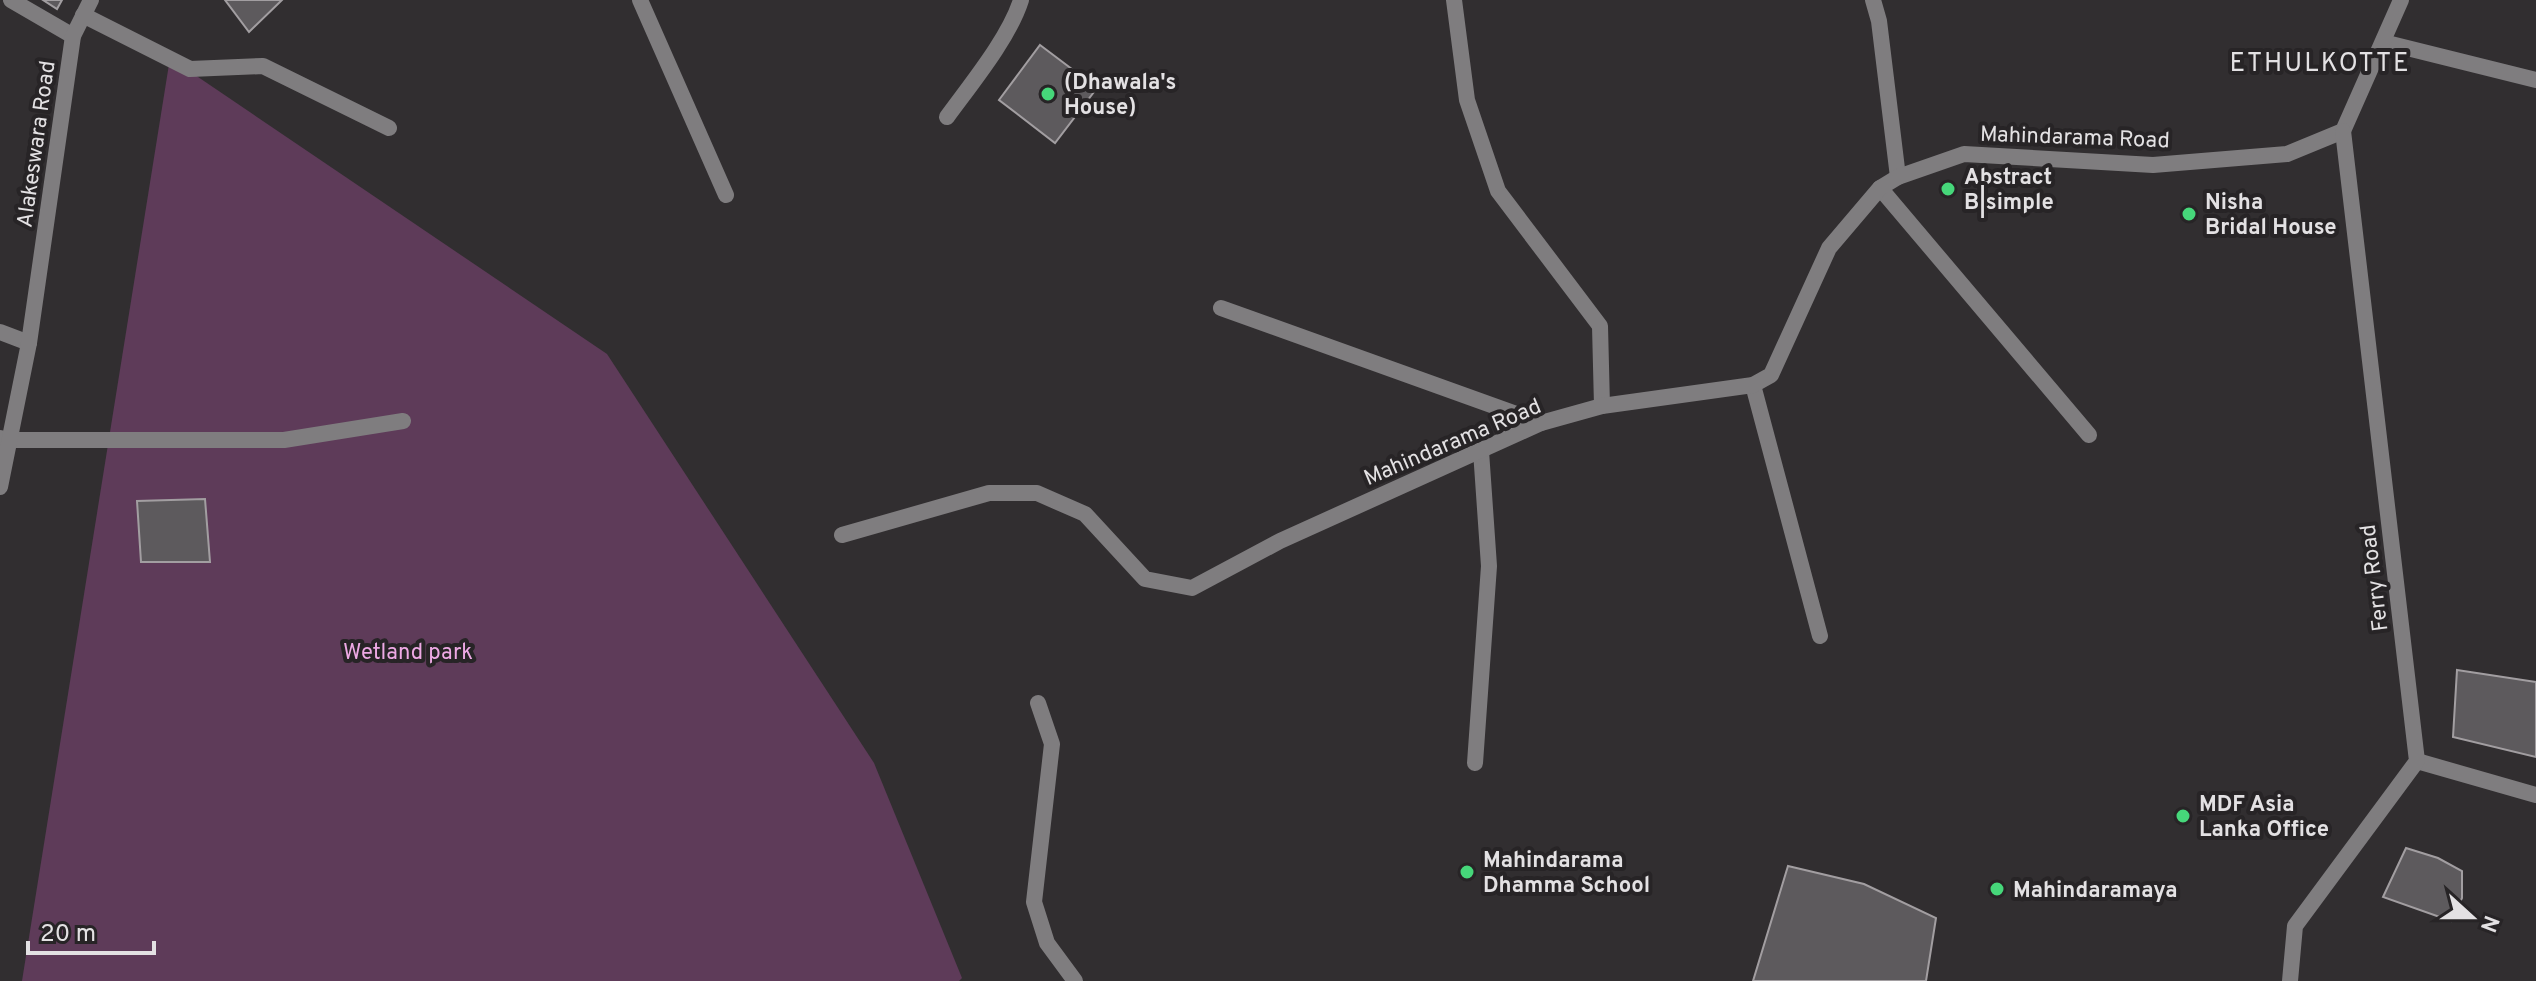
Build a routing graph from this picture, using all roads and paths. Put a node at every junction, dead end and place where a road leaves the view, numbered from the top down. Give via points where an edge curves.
1 (11, 0) edge
2 (640, 0) edge
3 (1021, 0) edge
4 (1454, 0) edge
5 (1873, 0) edge
6 (2401, 0) edge
7 (87, 7) edge
8 (73, 36) junction
9 (2383, 42) junction
10 (2536, 80) edge
11 (947, 117) dead end
12 (389, 128) dead end
13 (2343, 131) junction
14 (1898, 177) junction
15 (1880, 188) junction
16 (726, 195) dead end
17 (1221, 308) dead end
18 (0, 332) edge
19 (29, 343) junction
20 (1753, 385) junction
21 (1602, 406) junction
22 (403, 421) dead end
23 (1541, 423) junction
24 (2089, 435) dead end
25 (4, 439) edge
26 (1481, 451) junction
27 (0, 487) edge
28 (842, 535) dead end
29 (1820, 636) dead end
30 (1038, 703) dead end
31 (2417, 761) junction
32 (1475, 763) dead end
33 (2536, 795) edge
34 (1075, 981) edge
35 (2290, 981) edge

1 - 8 street
2 - 16 street
3 - 11 street
4 - 21 street via 1467,100 1498,191 1600,326
5 - 14 street
6 - 9 street
7 - 8 street, Alakeswara Road
7 - 12 street via 190,69 263,66
8 - 19 street, Alakeswara Road
9 - 10 street
9 - 13 street
13 - 14 street, Mahindarama Road via 2287,154 2153,165 1964,154
13 - 31 street, Ferry Road
14 - 15 street, Mahindarama Road
15 - 20 street, Mahindarama Road via 1829,248 1771,375
15 - 24 street
17 - 23 street
18 - 19 street
19 - 25 street, Alakeswara Road
20 - 21 street, Mahindarama Road
20 - 29 street
21 - 23 street, Mahindarama Road
22 - 25 street via 284,440
23 - 26 street, Mahindarama Road
25 - 27 street, Alakeswara Road
26 - 28 street, Mahindarama Road via 1280,541 1192,588 1145,579 1085,514 1037,493 989,493
26 - 32 street via 1489,566
30 - 34 street via 1052,744 1034,902 1047,943
31 - 33 street
31 - 35 street via 2295,926

